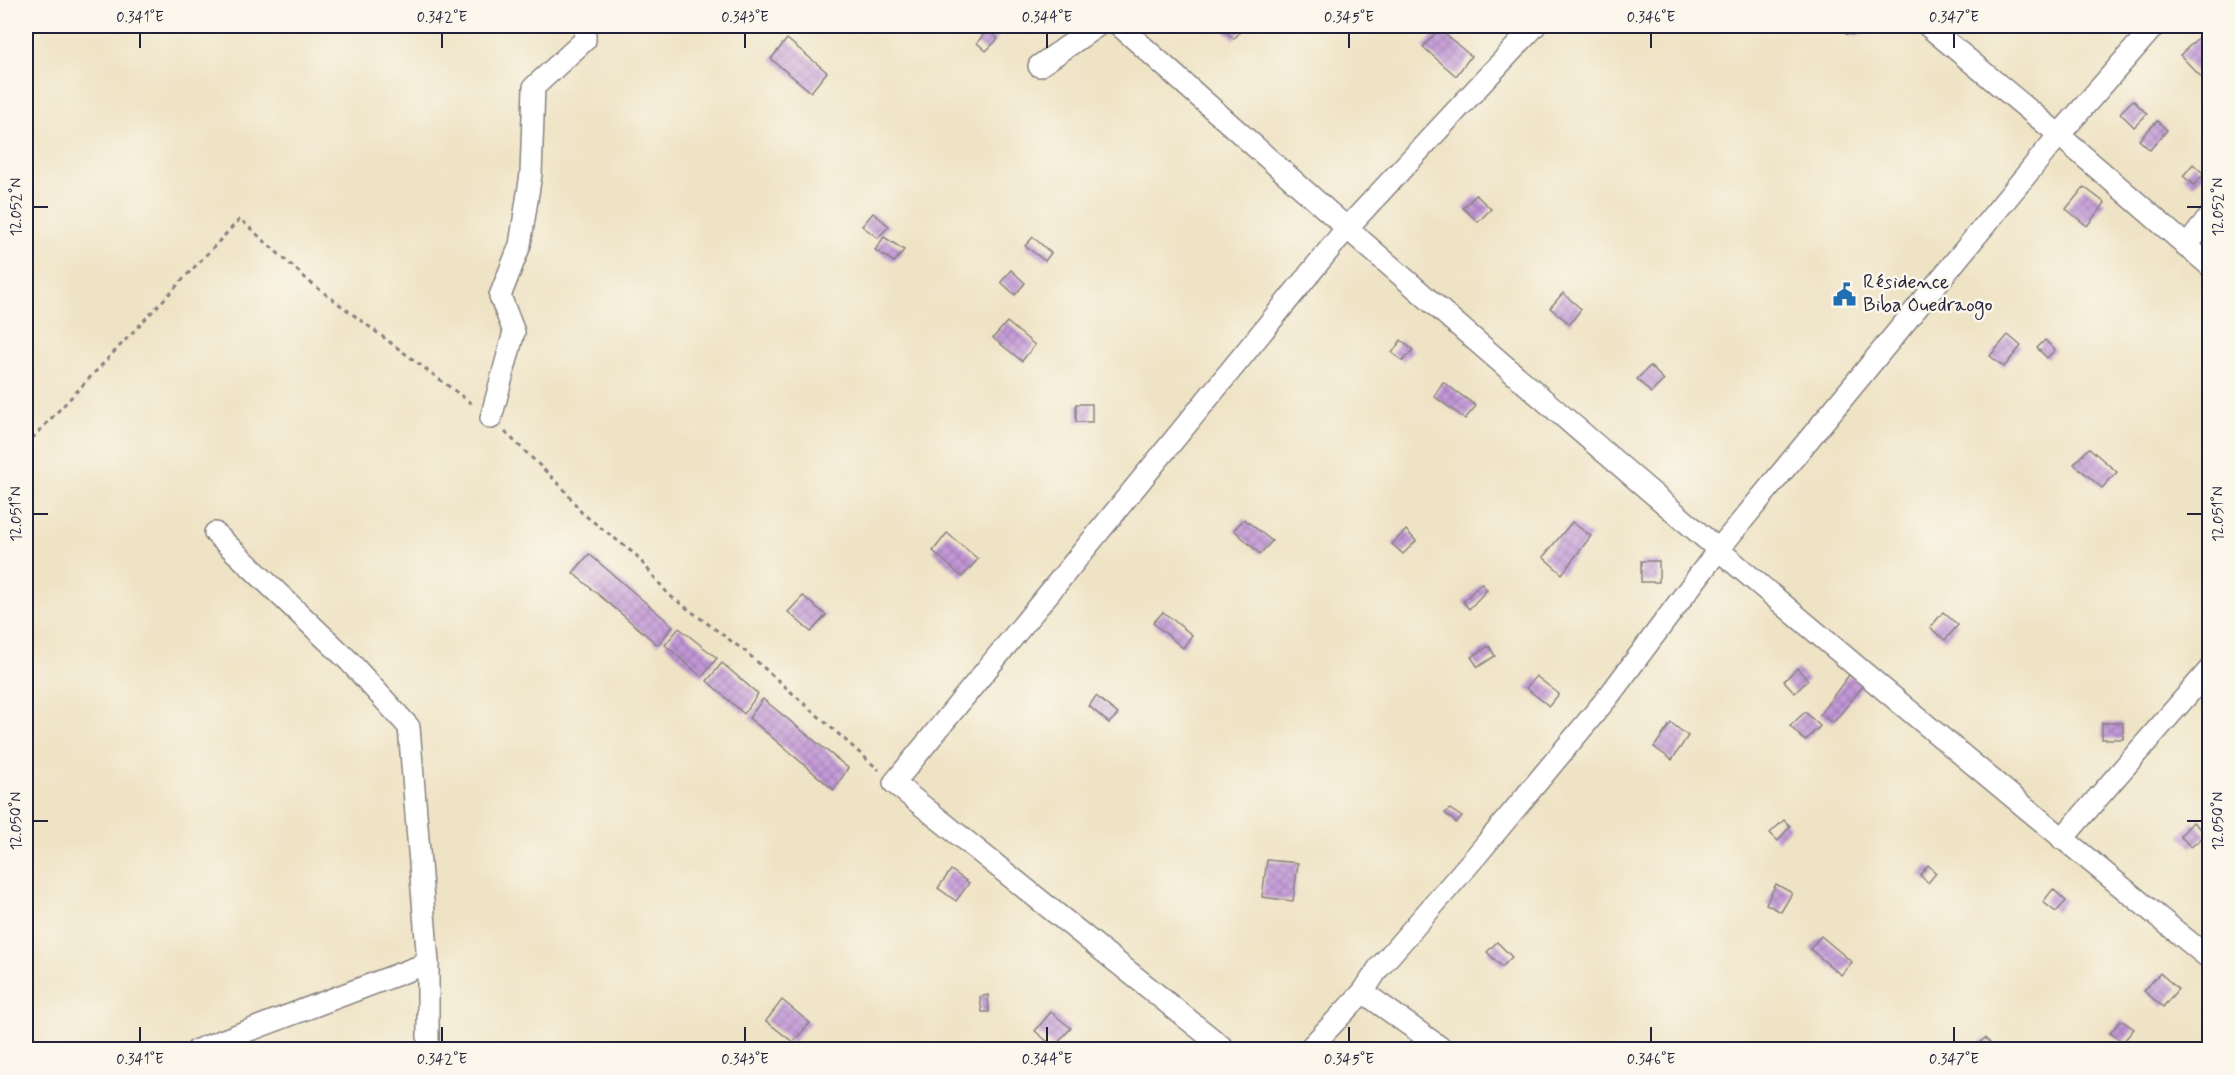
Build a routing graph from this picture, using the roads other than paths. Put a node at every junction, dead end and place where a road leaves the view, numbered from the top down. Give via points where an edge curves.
1 (585, 26) edge
2 (1097, 26) edge
3 (1120, 26) edge
4 (1535, 26) edge
5 (1928, 26) edge
6 (2154, 26) edge
7 (1039, 66) dead end
8 (2059, 135) junction
9 (2210, 216) edge
10 (1346, 229) junction
11 (2186, 247) junction
12 (2210, 266) edge
13 (491, 418) road end
14 (215, 533) dead end
15 (1718, 550) junction
16 (2210, 669) edge
17 (2062, 838) junction
18 (2210, 958) edge
19 (428, 963) junction
20 (1363, 992) junction
21 (196, 1050) edge
22 (428, 1050) edge
23 (1226, 1050) edge
24 (1308, 1050) edge
25 (1444, 1050) edge

1 - 13 street via 585,40 534,87 531,174 520,245 500,296 514,332
2 - 7 street
3 - 10 street
4 - 10 street
5 - 8 street
6 - 8 street
8 - 11 street
8 - 15 street
9 - 11 street
10 - 15 street
10 - 23 street via 894,783
11 - 12 street
14 - 19 street via 349,661 408,727
15 - 17 street
15 - 20 street via 1608,697 1378,969
16 - 17 street
17 - 18 street
19 - 21 street
19 - 22 street
20 - 24 street
20 - 25 street

